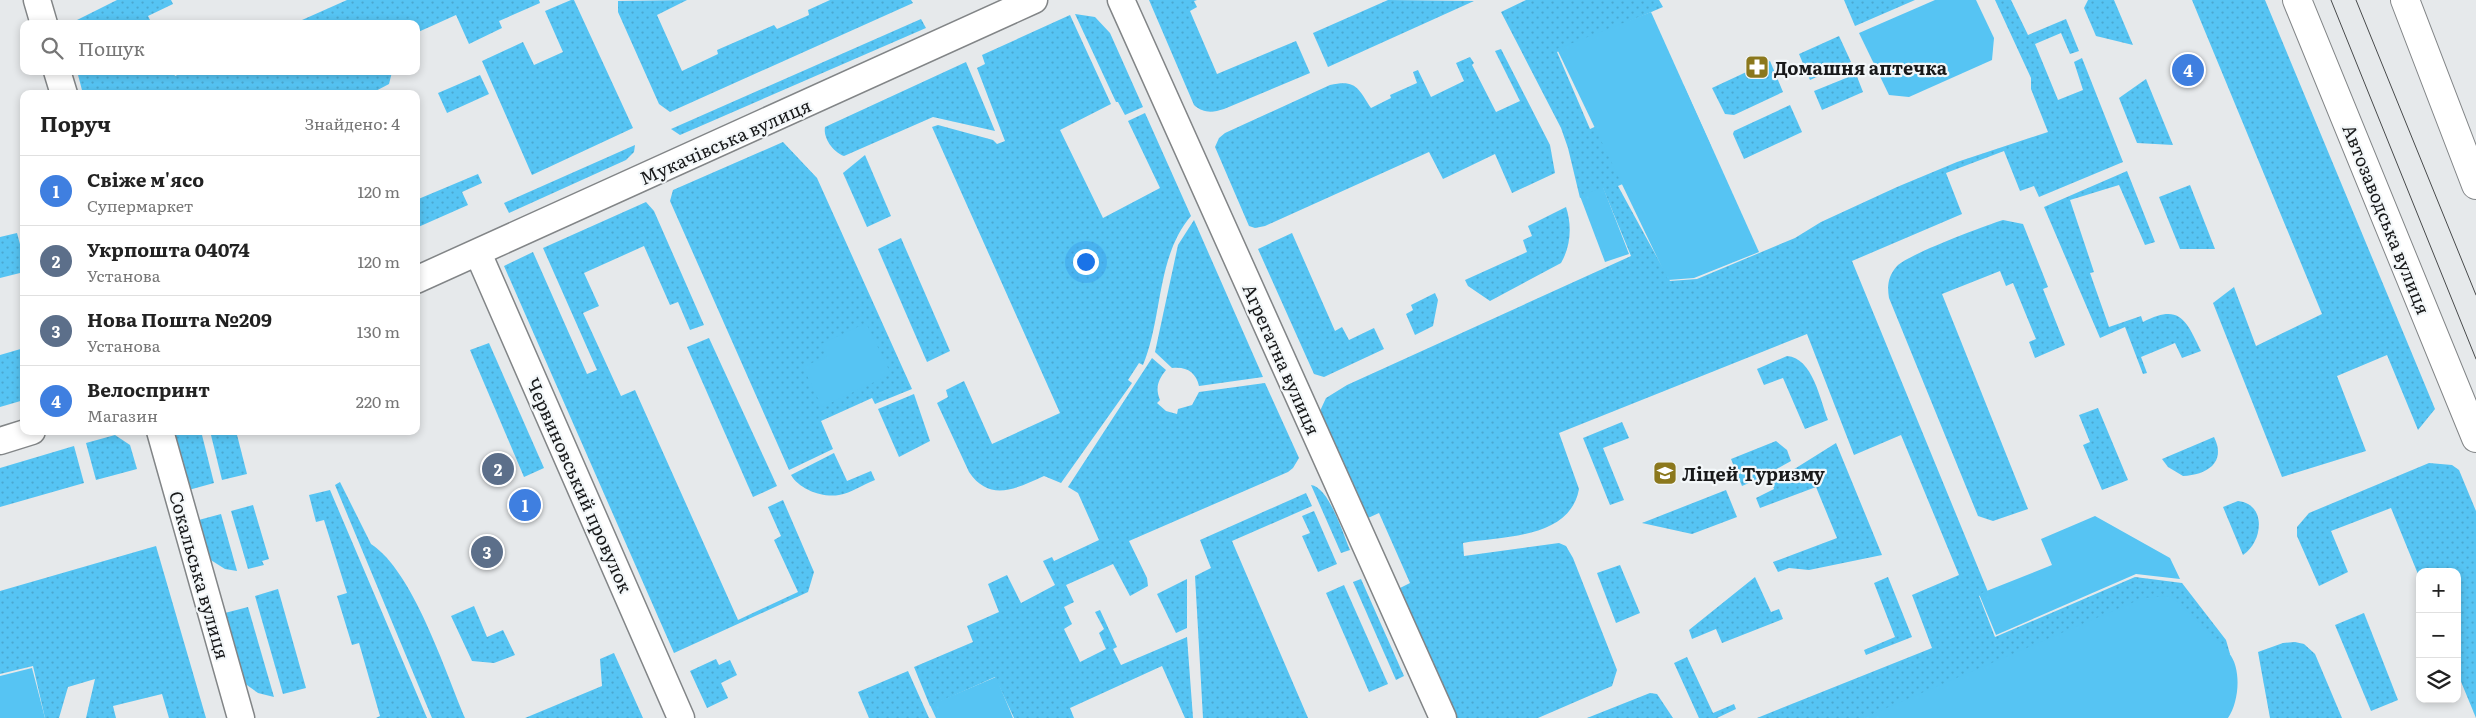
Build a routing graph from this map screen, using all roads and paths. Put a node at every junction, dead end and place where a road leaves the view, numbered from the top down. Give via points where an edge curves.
1 (37, 0) edge
2 (1034, 0) edge
3 (1121, 0) edge
4 (2297, 0) edge
5 (2405, 0) edge
6 (43, 20) edge
7 (58, 75) edge
8 (63, 90) edge
9 (2476, 185) edge
10 (478, 253) junction
11 (420, 278) edge
12 (20, 435) edge
13 (161, 435) edge
14 (2476, 438) edge
15 (0, 441) edge
16 (241, 718) edge
17 (681, 718) edge
18 (1443, 718) edge

1 - 6 street
2 - 10 street, Мукачівська вулиця
3 - 18 street, Агрегатна вулиця
4 - 14 main road, Автозаводська вулиця
5 - 9 main road
7 - 8 street
10 - 11 street, Мукачівська вулиця
10 - 17 street, Червиновський провулок
12 - 15 street
13 - 16 street, Сокальська вулиця

